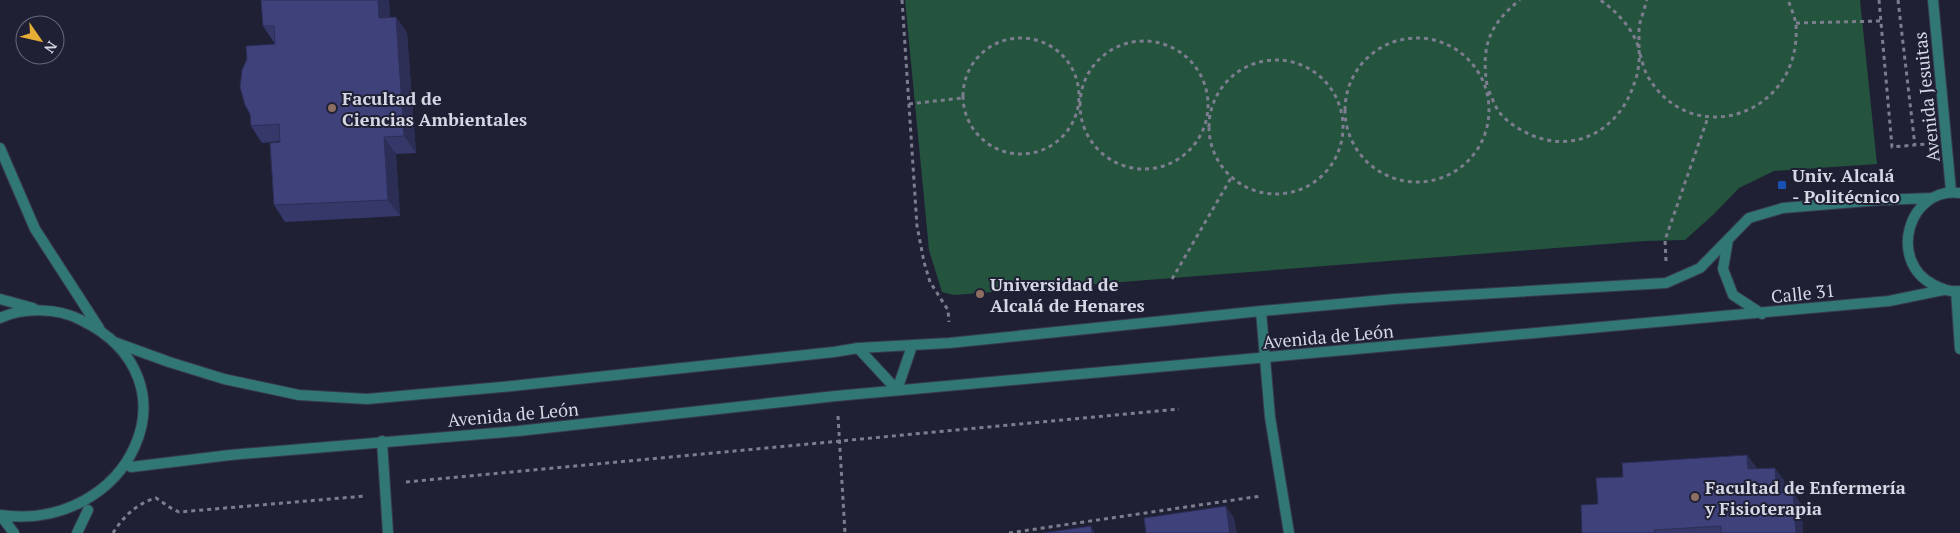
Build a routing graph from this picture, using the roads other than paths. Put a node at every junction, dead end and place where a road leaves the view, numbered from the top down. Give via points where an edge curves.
1 (1933, 0) edge
2 (0, 148) edge
3 (1956, 192) edge
4 (1932, 198) junction
5 (1728, 240) junction
6 (1943, 290) junction
7 (1958, 291) edge
8 (0, 299) edge
9 (39, 310) junction
10 (1261, 311) junction
11 (1762, 314) junction
12 (0, 318) edge
13 (99, 329) junction
14 (114, 342) junction
15 (912, 346) junction
16 (858, 348) junction
17 (1960, 348) edge
18 (1264, 358) junction
19 (898, 390) junction
20 (382, 441) junction
21 (131, 467) junction
22 (88, 510) junction
23 (1, 515) edge
24 (14, 533) edge
25 (77, 533) edge
26 (388, 533) edge
27 (1289, 533) edge

1 - 3 street, Avenida Jesuitas
2 - 13 street via 35,229
3 - 4 street
4 - 5 street via 1784,208 1749,218
4 - 6 street via 1918,210 1908,228 1907,248 1913,266 1926,281
5 - 10 street, Avenida de León via 1700,268 1666,283 1394,299
5 - 11 street, Calle 31 via 1723,269 1733,295
6 - 7 street
6 - 11 street, Calle 31 via 1889,301
7 - 17 street
8 - 9 street
9 - 12 street
9 - 13 street via 71,315
10 - 15 street, Avenida de León
10 - 18 street
11 - 18 street, Avenida de León
13 - 14 street
14 - 16 street, Avenida de León via 224,378 298,395 368,400
14 - 21 street via 134,369 144,402 142,435
15 - 16 street, Avenida de León
15 - 19 street
16 - 19 street
18 - 19 street, Avenida de León
18 - 27 street
19 - 20 street, Avenida de León via 518,431
20 - 21 street, Avenida de León
20 - 26 street
21 - 22 street via 112,492
22 - 23 street via 50,521 31,522
22 - 25 street
23 - 24 street

